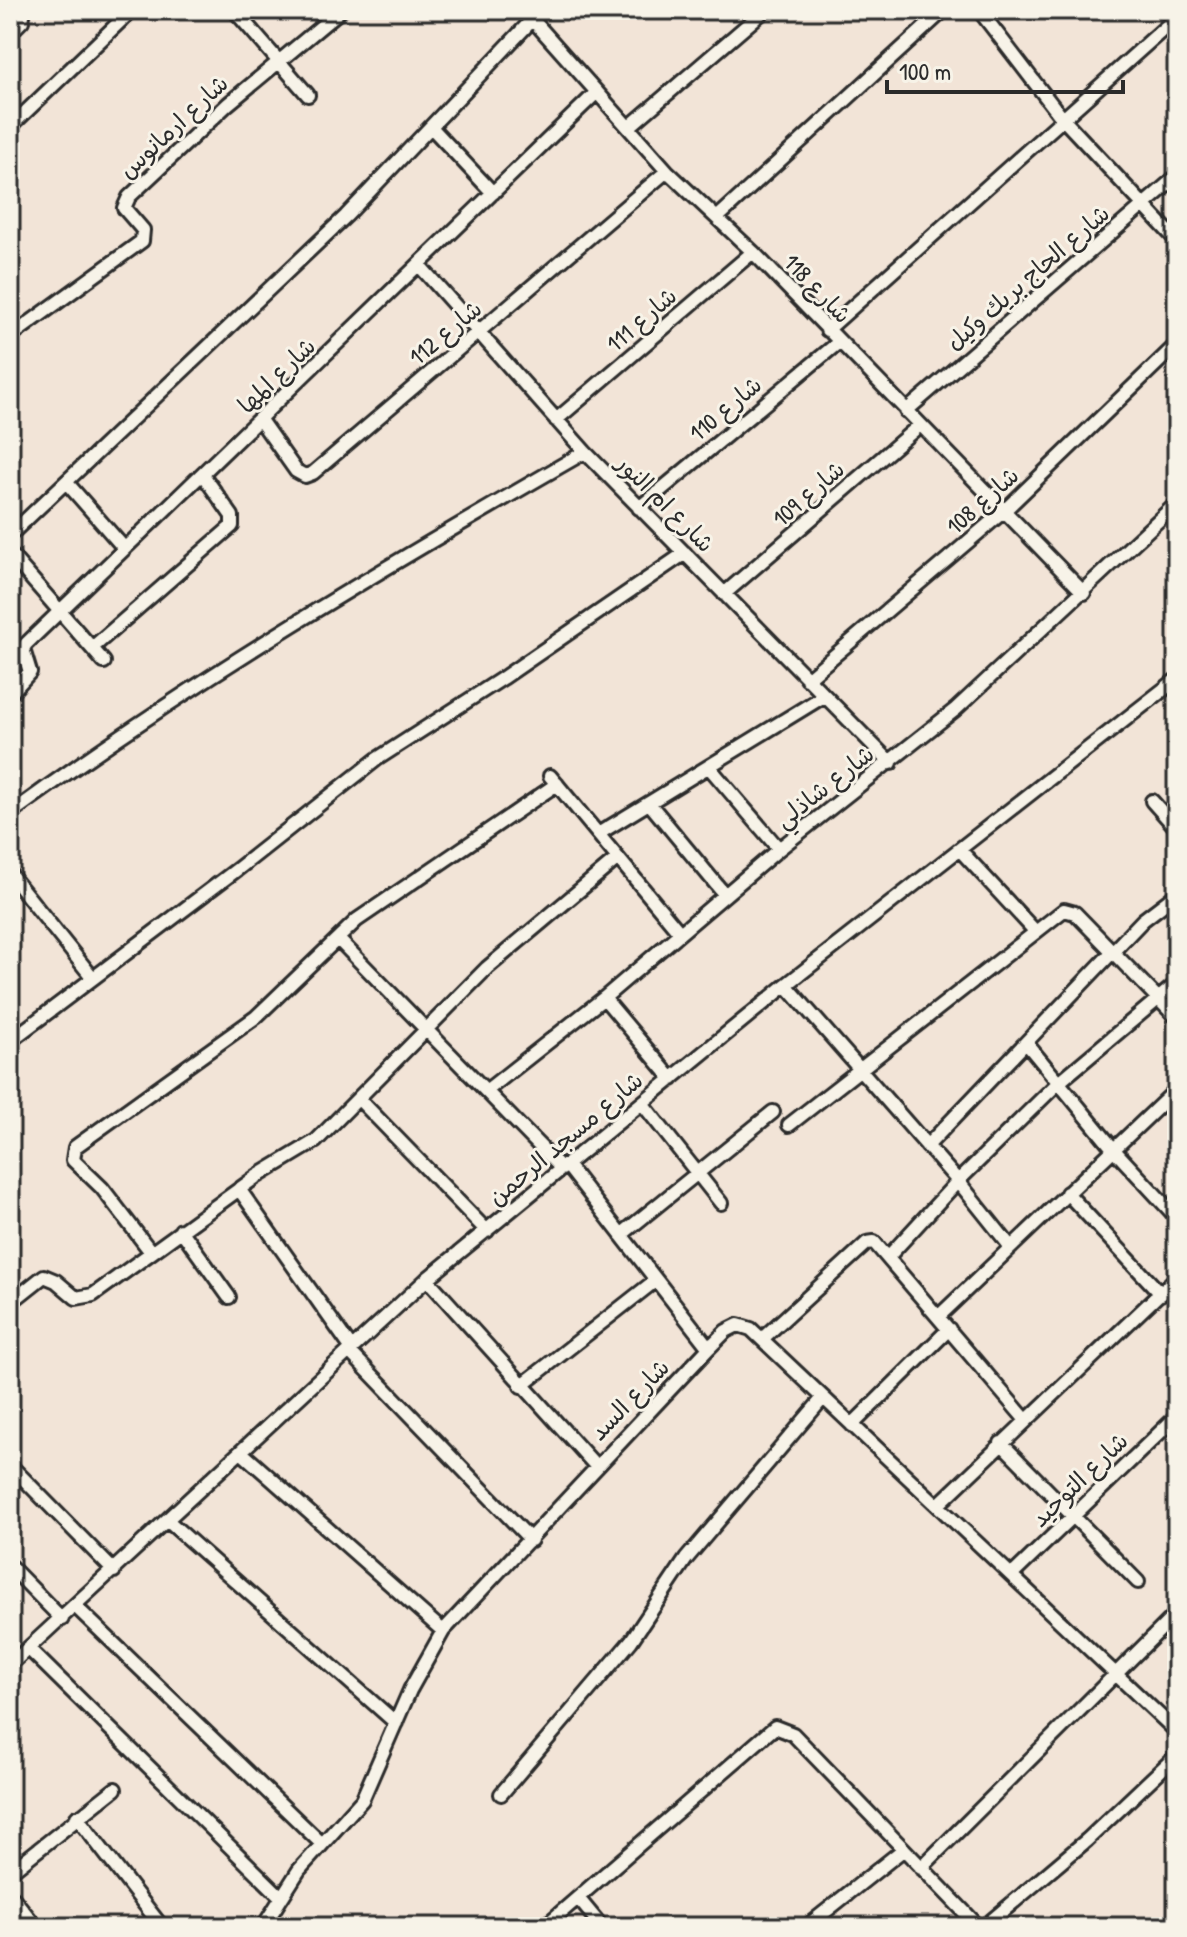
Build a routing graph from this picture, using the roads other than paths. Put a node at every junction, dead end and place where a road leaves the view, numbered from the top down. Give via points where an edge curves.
1 (24, 10) edge
2 (132, 10) edge
3 (341, 10) edge
4 (765, 10) edge
5 (944, 10) edge
6 (979, 10) edge
7 (235, 11) edge
8 (529, 15) edge
9 (1177, 17) edge
10 (10, 33) edge
11 (279, 61) junction
12 (597, 92) junction
13 (308, 95) dead end
14 (1062, 118) junction
15 (10, 127) edge
16 (431, 127) junction
17 (629, 127) junction
18 (667, 171) junction
19 (1177, 176) edge
20 (493, 193) junction
21 (1143, 206) junction
22 (717, 218) junction
23 (1177, 241) edge
24 (753, 252) junction
25 (419, 265) junction
26 (827, 330) junction
27 (479, 332) junction
28 (10, 337) edge
29 (839, 342) junction
30 (1177, 344) edge
31 (906, 411) junction
32 (260, 420) junction
33 (556, 420) junction
34 (920, 425) junction
35 (585, 452) junction
36 (203, 475) junction
37 (67, 483) junction
38 (1177, 503) edge
39 (639, 508) junction
40 (1004, 511) junction
41 (10, 535) edge
42 (124, 548) junction
43 (685, 553) junction
44 (10, 554) edge
45 (1084, 593) junction
46 (724, 594) junction
47 (60, 611) junction
48 (92, 648) junction
49 (104, 662) dead end
50 (807, 679) junction
51 (1177, 679) edge
52 (10, 694) edge
53 (824, 696) junction
54 (891, 763) junction
55 (709, 767) junction
56 (1152, 801) dead end
57 (649, 803) junction
58 (10, 814) edge
59 (1177, 829) edge
60 (598, 834) junction
61 (779, 849) junction
62 (960, 850) junction
63 (618, 858) junction
64 (10, 874) edge
65 (1177, 894) edge
66 (725, 895) junction
67 (1035, 931) junction
68 (680, 933) junction
69 (338, 939) junction
70 (1114, 950) junction
71 (93, 978) junction
72 (1177, 983) edge
73 (786, 985) junction
74 (604, 998) junction
75 (1159, 999) junction
76 (1177, 1018) edge
77 (426, 1029) junction
78 (10, 1041) edge
79 (1027, 1044) junction
80 (860, 1069) junction
81 (672, 1079) junction
82 (1058, 1083) junction
83 (1177, 1089) edge
84 (486, 1091) junction
85 (359, 1099) junction
86 (642, 1103) junction
87 (773, 1112) dead end
88 (789, 1125) dead end
89 (927, 1146) junction
90 (1115, 1151) junction
91 (564, 1167) junction
92 (697, 1173) junction
93 (958, 1181) junction
94 (239, 1189) junction
95 (1067, 1193) junction
96 (721, 1203) dead end
97 (1177, 1218) edge
98 (181, 1230) junction
99 (487, 1231) junction
100 (621, 1235) junction
101 (1010, 1246) junction
102 (151, 1252) junction
103 (888, 1257) junction
104 (1177, 1277) edge
105 (427, 1279) junction
106 (656, 1280) junction
107 (1161, 1294) junction
108 (229, 1297) dead end
109 (10, 1303) edge
110 (938, 1317) junction
111 (949, 1329) junction
112 (762, 1339) junction
113 (709, 1348) junction
114 (350, 1350) junction
115 (521, 1386) junction
116 (823, 1398) junction
117 (1177, 1416) edge
118 (1025, 1419) junction
119 (852, 1425) junction
120 (1001, 1443) junction
121 (241, 1452) junction
122 (10, 1465) edge
123 (596, 1466) junction
124 (938, 1505) junction
125 (1074, 1513) junction
126 (168, 1521) junction
127 (531, 1540) junction
128 (10, 1566) edge
129 (114, 1571) junction
130 (1012, 1575) junction
131 (1138, 1582) dead end
132 (76, 1607) junction
133 (1177, 1613) edge
134 (62, 1619) junction
135 (443, 1631) junction
136 (29, 1649) junction
137 (10, 1665) edge
138 (1116, 1674) junction
139 (396, 1723) junction
140 (1177, 1732) edge
141 (1177, 1755) edge
142 (115, 1789) dead end
143 (501, 1794) dead end
144 (77, 1817) junction
145 (322, 1844) junction
146 (904, 1849) junction
147 (921, 1868) junction
148 (10, 1872) edge
149 (10, 1894) edge
150 (280, 1896) junction
151 (578, 1898) junction
152 (36, 1927) edge
153 (162, 1927) edge
154 (263, 1927) edge
155 (544, 1927) edge
156 (602, 1927) edge
157 (806, 1927) edge

1 - 10 street via 22,21
2 - 15 street
3 - 11 street, شارع ارمانوس
4 - 17 street
5 - 22 street
6 - 14 street
7 - 11 street
8 - 12 street, شارع 118
8 - 16 street
9 - 14 street
11 - 13 street
11 - 28 street, شارع ارمانوس via 125,202 126,214 145,238
12 - 17 street, شارع 118
12 - 20 street, شارع المها
14 - 21 street
14 - 26 street
16 - 20 street
16 - 37 street via 346,216
17 - 18 street, شارع 118
18 - 22 street, شارع 118
18 - 27 street, شارع 112
19 - 21 street, شارع الحاج بريك وكيل
20 - 25 street, شارع المها
21 - 23 street
21 - 31 street, شارع الحاج بريك وكيل
22 - 24 street, شارع 118
24 - 26 street, شارع 118
24 - 33 street, شارع 111
25 - 27 street, شارع ام النور
25 - 32 street, شارع المها
26 - 29 street, شارع 118
27 - 32 street, شارع 112 via 308,476 296,471
27 - 33 street, شارع ام النور
29 - 31 street, شارع 118
29 - 39 street, شارع 110
30 - 40 street, شارع 108
31 - 34 street, شارع 118
32 - 36 street, شارع المها
33 - 35 street, شارع ام النور
34 - 40 street, شارع 118
34 - 46 street, شارع 109
35 - 39 street, شارع ام النور
35 - 58 street via 350,588 162,707
36 - 42 street, شارع المها
36 - 48 street via 232,516 232,526
37 - 41 street
37 - 42 street
38 - 45 street, شارع شاذلي
39 - 43 street, شارع ام النور
40 - 45 street, شارع 118
40 - 50 street, شارع 108
42 - 47 street, شارع المها
43 - 46 street, شارع ام النور
43 - 71 street via 503,678 409,735
44 - 47 street
45 - 54 street, شارع شاذلي
46 - 50 street, شارع ام النور
47 - 48 street
47 - 52 street, شارع المها via 23,649 30,672
48 - 49 street
50 - 53 street, شارع ام النور
51 - 62 street, شارع مسجد الرحمن
53 - 54 street, شارع ام النور
53 - 55 street
54 - 61 street, شارع شاذلي
55 - 57 street
55 - 61 street
56 - 59 street
57 - 60 street
57 - 66 street
60 - 63 street
60 - 69 street via 554,780 357,920
61 - 66 street, شارع شاذلي
62 - 67 street
62 - 73 street, شارع مسجد الرحمن
63 - 68 street
63 - 77 street via 487,968
64 - 71 street
65 - 70 street
66 - 68 street, شارع شاذلي
67 - 70 street via 1070,910
67 - 80 street
68 - 74 street, شارع شاذلي
69 - 77 street
69 - 102 street via 256,1017 72,1151 79,1168 102,1188
70 - 75 street
70 - 79 street
71 - 78 street
72 - 75 street
73 - 80 street
73 - 81 street, شارع مسجد الرحمن
74 - 81 street
74 - 84 street, شارع شاذلي
75 - 76 street
75 - 82 street
77 - 84 street
77 - 85 street
79 - 82 street
79 - 89 street
80 - 88 street
80 - 89 street
81 - 86 street, شارع مسجد الرحمن
82 - 90 street
82 - 93 street
83 - 90 street
84 - 91 street
85 - 94 street via 316,1141
85 - 99 street
86 - 91 street, شارع مسجد الرحمن
86 - 92 street
87 - 92 street
89 - 93 street
90 - 95 street
90 - 97 street
91 - 99 street, شارع مسجد الرحمن
91 - 100 street
92 - 96 street
92 - 100 street
93 - 101 street
93 - 103 street
94 - 98 street
94 - 114 street
95 - 101 street
95 - 107 street
98 - 102 street
98 - 108 street
99 - 105 street, شارع مسجد الرحمن
100 - 106 street
101 - 110 street
102 - 109 street via 88,1298 76,1298 44,1276
103 - 110 street
103 - 112 street via 877,1244 867,1243
104 - 107 street
105 - 114 street, شارع مسجد الرحمن
105 - 115 street
106 - 113 street
106 - 115 street
107 - 118 street
110 - 111 street
111 - 118 street
111 - 119 street
112 - 113 street, شارع السد via 738,1325
112 - 116 street, شارع السد
113 - 123 street, شارع السد
114 - 121 street, شارع مسجد الرحمن
114 - 127 street
115 - 123 street
116 - 119 street, شارع السد
116 - 143 street via 686,1559 631,1641
117 - 125 street, شارع التوحيد
118 - 120 street
119 - 124 street, شارع السد
120 - 124 street
120 - 125 street
121 - 126 street, شارع مسجد الرحمن
121 - 135 street
122 - 129 street
123 - 127 street, شارع السد
124 - 130 street, شارع السد
125 - 130 street, شارع التوحيد
125 - 131 street
126 - 129 street, شارع مسجد الرحمن
126 - 139 street
127 - 135 street, شارع السد
128 - 134 street
129 - 132 street, شارع مسجد الرحمن
130 - 138 street, شارع السد
132 - 134 street, شارع مسجد الرحمن
132 - 145 street
133 - 138 street
134 - 136 street, شارع مسجد الرحمن
135 - 139 street, شارع السد
136 - 137 street, شارع مسجد الرحمن
136 - 150 street
138 - 140 street, شارع السد
138 - 147 street
139 - 145 street, شارع السد via 362,1800
141 - 147 street via 989,1925 976,1924
142 - 144 street
144 - 148 street
144 - 153 street
145 - 150 street, شارع السد
146 - 147 street
146 - 151 street via 793,1734 775,1727
146 - 157 street
149 - 152 street
150 - 154 street, شارع السد
151 - 155 street
151 - 156 street

